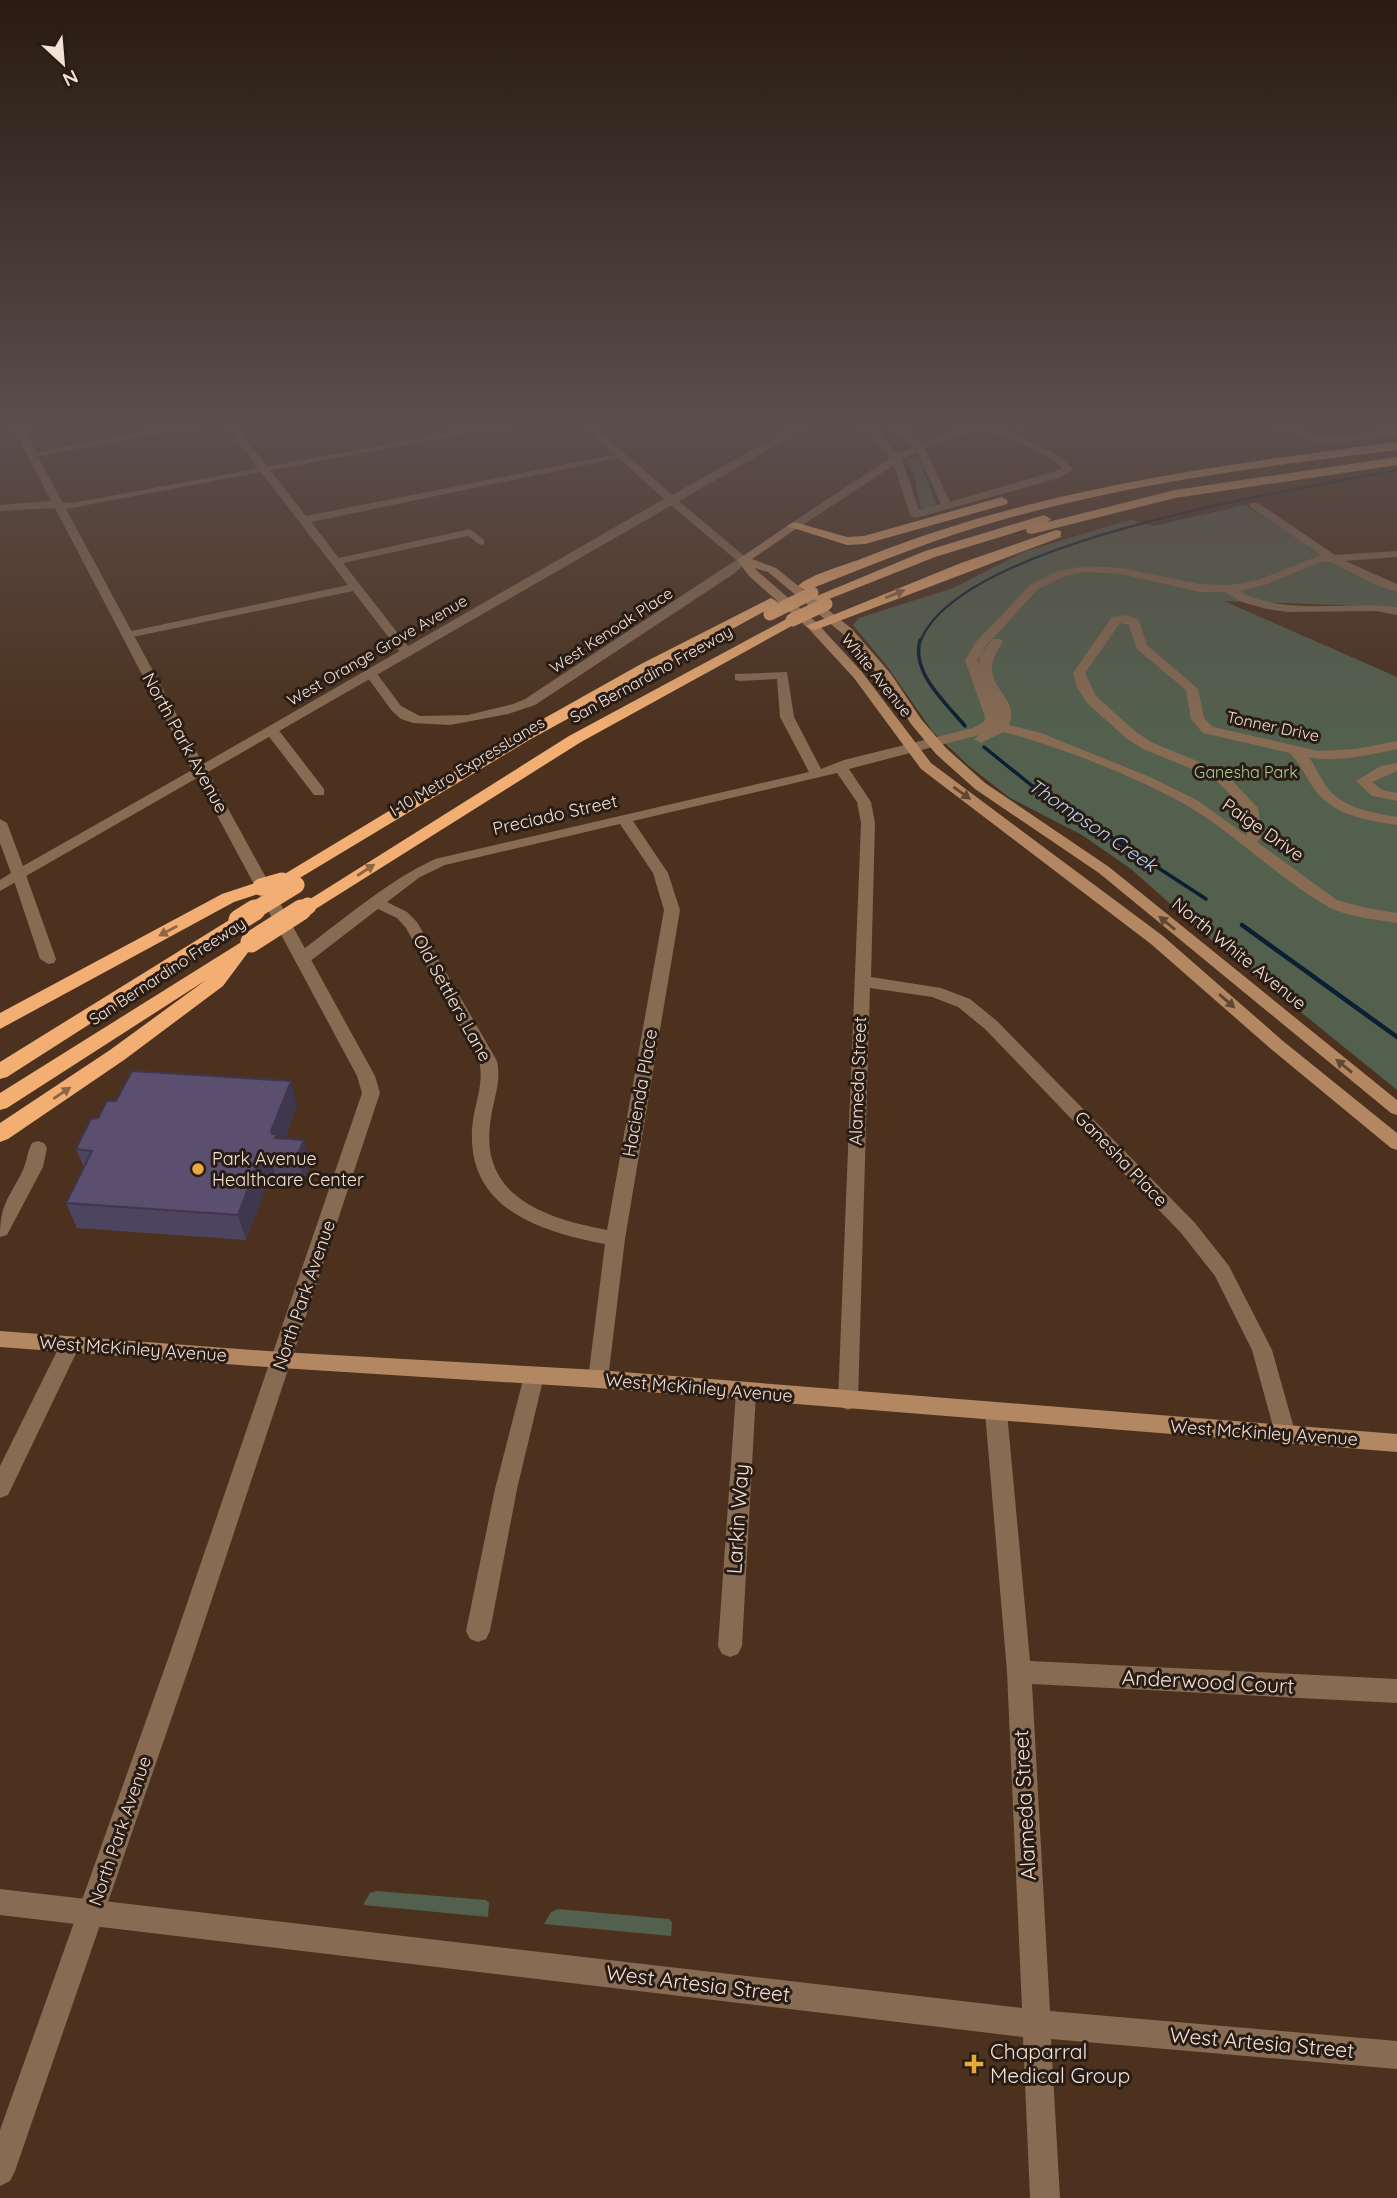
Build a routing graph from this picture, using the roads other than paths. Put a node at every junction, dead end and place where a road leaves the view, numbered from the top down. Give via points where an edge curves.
1 (69, 527) edge
2 (309, 527) edge
3 (625, 527) edge
4 (703, 527) edge
5 (793, 527) edge
6 (796, 527) edge
7 (911, 527) edge
8 (964, 527) edge
9 (1021, 527) edge
10 (1044, 527) edge
11 (1080, 527) edge
12 (1287, 527) edge
13 (480, 542) dead end
14 (1397, 554) edge
15 (1334, 558) junction
16 (743, 560) junction
17 (334, 562) junction
18 (354, 587) junction
19 (1397, 588) edge
20 (1236, 591) junction
21 (816, 595) junction
22 (1397, 611) edge
23 (780, 612) junction
24 (831, 619) junction
25 (813, 626) junction
26 (127, 636) junction
27 (407, 653) junction
28 (371, 674) junction
29 (739, 677) dead end
30 (996, 725) junction
31 (272, 731) junction
32 (979, 740) junction
33 (1046, 740) junction
34 (1397, 745) edge
35 (937, 746) junction
36 (915, 751) junction
37 (1296, 751) junction
38 (1397, 767) edge
39 (841, 768) junction
40 (200, 772) junction
41 (817, 774) junction
42 (1375, 776) junction
43 (1397, 786) edge
44 (319, 792) dead end
45 (1397, 797) edge
46 (624, 819) junction
47 (1397, 821) edge
48 (0, 822) edge
49 (1248, 843) junction
50 (19, 875) junction
51 (0, 886) edge
52 (295, 889) junction
53 (375, 902) junction
54 (1397, 918) edge
55 (240, 925) junction
56 (303, 958) junction
57 (48, 959) dead end
58 (861, 981) junction
59 (0, 1022) edge
60 (0, 1056) edge
61 (0, 1072) edge
62 (0, 1087) edge
63 (0, 1103) edge
64 (1397, 1109) edge
65 (0, 1135) edge
66 (1397, 1143) edge
67 (38, 1148) dead end
68 (0, 1230) edge
69 (615, 1239) junction
70 (0, 1339) edge
71 (70, 1345) junction
72 (281, 1360) junction
73 (534, 1376) junction
74 (598, 1380) junction
75 (746, 1393) junction
76 (848, 1401) junction
77 (996, 1412) junction
78 (1285, 1434) junction
79 (1397, 1443) edge
80 (0, 1488) edge
81 (478, 1631) dead end
82 (730, 1646) dead end
83 (1019, 1672) junction
84 (1397, 1691) edge
85 (0, 1902) edge
86 (92, 1912) junction
87 (1035, 2024) junction
88 (1397, 2055) edge
89 (0, 2171) edge
90 (1045, 2198) edge

1 - 26 street, North Park Avenue
2 - 17 street
3 - 27 street, West Orange Grove Avenue
4 - 16 street
5 - 16 main road
6 - 7 highway via 847,541
8 - 21 highway, San Bernardino Freeway
9 - 21 highway, I-10 Metro ExpressLanes
10 - 21 highway, San Bernardino Freeway
24 -> 11 highway
12 - 15 street
13 - 17 street via 470,532
14 - 15 street
15 - 19 street
15 - 20 street via 1275,587
16 - 24 main road, North White Avenue via 772,570
16 - 25 main road, White Avenue via 752,574
16 - 28 street, West Kenoak Place via 515,708 469,718 414,719 403,715
17 - 18 street
18 - 26 street
18 - 27 street
20 - 22 street via 1269,607
20 - 30 street via 1200,591 1102,574 1048,586 984,662 1003,705
21 - 23 highway, San Bernardino Freeway, bridge
21 - 23 highway, I-10 Metro ExpressLanes, bridge
52 -> 23 highway, San Bernardino Freeway via 575,739
23 - 52 highway, I-10 Metro ExpressLanes via 661,668 514,751
24 - 25 highway
24 - 35 main road, North White Avenue via 887,677
25 - 36 main road, White Avenue via 858,675
26 - 40 street, North Park Avenue
27 - 28 street, West Orange Grove Avenue
28 - 31 street, West Orange Grove Avenue
29 - 41 street via 782,676 787,717
30 - 32 street
30 - 33 street, Paige Drive
30 - 35 street
31 - 40 street, West Orange Grove Avenue
31 - 44 street
32 - 33 street
32 - 35 street
33 - 49 street, Paige Drive via 1192,803
34 - 37 street, Tonner Drive via 1344,754
35 - 36 street, Preciado Street
64 -> 35 main road, North White Avenue via 1104,870 980,786
36 - 39 street, Preciado Street
36 -> 66 main road via 926,766 1157,940
37 - 47 street via 1330,800 1374,818
37 - 49 street, Tonner Drive via 1202,726 1192,689 1141,646 1132,621 1116,620 1079,673 1091,699 1131,736 1219,775 1251,808 1255,836
38 - 42 street
39 - 41 street, Preciado Street
39 - 58 street, Alameda Street via 864,802 868,822
40 - 50 street, West Orange Grove Avenue
40 - 56 street, North Park Avenue
41 - 46 street, Preciado Street
42 - 43 street
42 - 45 street via 1363,781 1377,793
46 - 53 street, Preciado Street via 440,862
46 - 69 street, Hacienda Place via 663,874 672,910
48 - 50 street
49 - 54 street, Paige Drive via 1332,903 1364,914
50 - 51 street, West Orange Grove Avenue
50 - 57 street
52 - 55 highway, San Bernardino Freeway, bridge
52 - 55 highway, San Bernardino Freeway, bridge
53 - 56 street, Preciado Street
53 - 69 street, Old Settlers Lane via 412,925 488,1060 492,1073 481,1124 481,1149 506,1200 558,1227
55 -> 59 highway
55 - 60 highway, San Bernardino Freeway
55 - 61 highway
55 - 62 highway
55 - 63 highway, San Bernardino Freeway
65 -> 55 highway via 216,982
56 - 72 street, North Park Avenue via 366,1076 370,1093
58 - 76 street, Alameda Street
58 - 78 street, Ganesha Place via 935,992 964,1003 991,1025 1188,1228 1222,1271 1262,1350
67 - 68 street via 34,1167
69 - 74 street, Hacienda Place
70 - 71 main road, West McKinley Avenue
71 - 72 main road, West McKinley Avenue
71 - 80 street
72 - 73 main road, West McKinley Avenue
72 - 86 street, North Park Avenue
73 - 74 main road, West McKinley Avenue
73 - 81 street
74 - 75 main road, West McKinley Avenue
75 - 76 main road, West McKinley Avenue
75 - 82 street, Larkin Way
76 - 77 main road, West McKinley Avenue
77 - 78 main road, West McKinley Avenue
77 - 83 street, Alameda Street
78 - 79 main road, West McKinley Avenue
83 - 84 street, Anderwood Court
83 - 87 street, Alameda Street
85 - 86 street, West Artesia Street
86 - 87 street, West Artesia Street
86 - 89 street, North Park Avenue
87 - 88 street, West Artesia Street
87 - 90 street, Alameda Street

